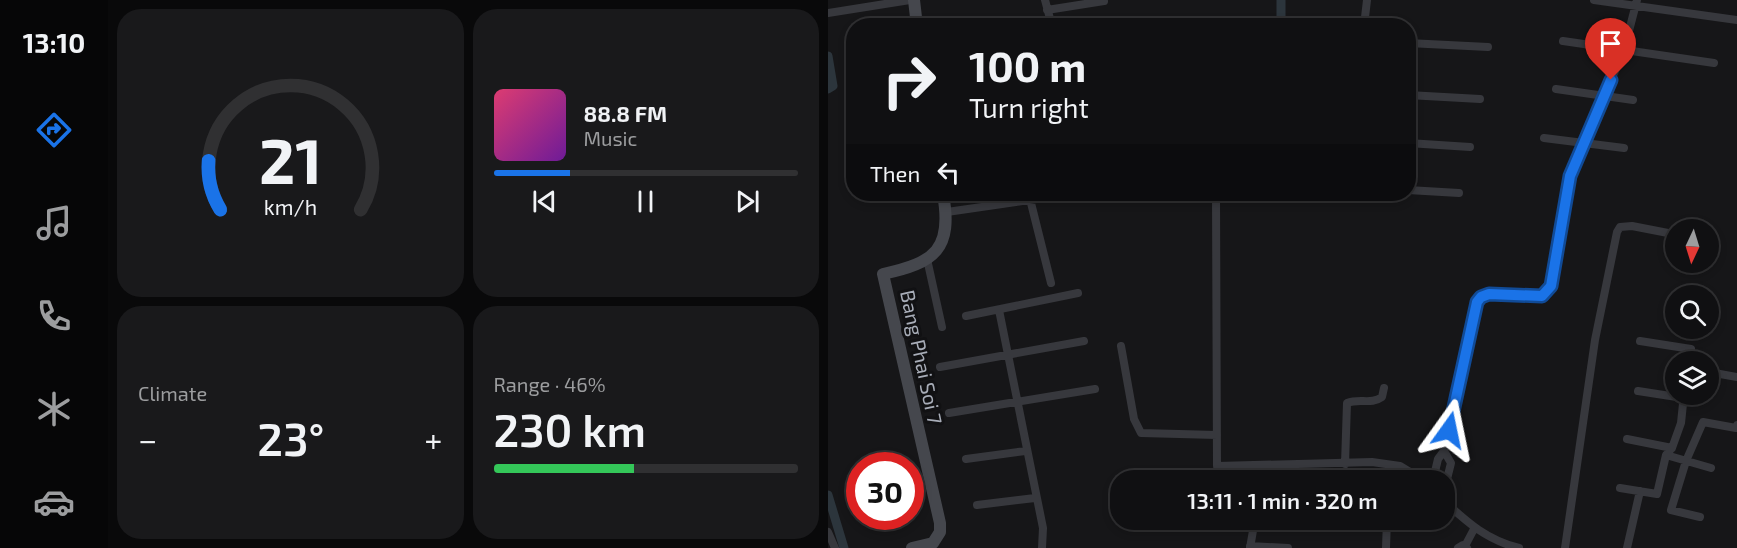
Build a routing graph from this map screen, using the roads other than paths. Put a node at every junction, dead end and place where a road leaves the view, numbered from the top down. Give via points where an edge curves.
1 (912, 0) edge
2 (1045, 0) edge
3 (1367, 0) edge
4 (1594, 0) edge
5 (1104, 1) edge
6 (1636, 3) edge
7 (1047, 10) junction
8 (828, 13) edge
9 (915, 18) edge
10 (1050, 18) edge
11 (1365, 18) edge
12 (1737, 20) edge
13 (1563, 41) dead end
14 (1416, 44) edge
15 (1488, 47) dead end
16 (1624, 50) junction
17 (1714, 63) dead end
18 (1556, 89) dead end
19 (1416, 95) edge
20 (1604, 95) junction
21 (1480, 99) dead end
22 (1633, 100) dead end
23 (1544, 138) dead end
24 (1583, 142) junction
25 (1416, 144) edge
26 (1470, 147) dead end
27 (1624, 148) dead end
28 (1416, 190) edge
29 (1459, 193) dead end
30 (945, 201) edge
31 (1017, 201) edge
32 (1030, 201) edge
33 (1216, 201) edge
34 (947, 212) junction
35 (1665, 232) edge
36 (927, 260) junction
37 (1051, 283) dead end
38 (1078, 293) dead end
39 (999, 310) junction
40 (966, 316) dead end
41 (942, 327) dead end
42 (1084, 341) dead end
43 (1640, 341) dead end
44 (1121, 346) dead end
45 (1690, 351) edge
46 (1008, 356) junction
47 (940, 367) dead end
48 (1719, 374) edge
49 (1737, 377) edge
50 (1384, 388) dead end
51 (1095, 389) dead end
52 (1638, 391) dead end
53 (1665, 394) edge
54 (1017, 403) junction
55 (1683, 405) edge
56 (949, 413) dead end
57 (1737, 425) edge
58 (1217, 435) junction
59 (1627, 439) dead end
60 (1672, 448) junction
61 (1025, 450) junction
62 (1444, 451) junction
63 (1666, 455) junction
64 (966, 459) dead end
65 (1686, 461) junction
66 (1345, 464) junction
67 (1386, 464) junction
68 (1264, 465) junction
69 (1711, 468) dead end
70 (1263, 470) edge
71 (1386, 470) edge
72 (1407, 470) edge
73 (1435, 470) edge
74 (1449, 470) edge
75 (1620, 488) dead end
76 (1640, 491) junction
77 (1035, 498) junction
78 (977, 505) dead end
79 (1455, 511) edge
80 (1700, 517) dead end
81 (1474, 529) junction
82 (1253, 530) edge
83 (1387, 530) edge
84 (828, 532) edge
85 (939, 543) edge
86 (926, 546) edge
87 (1507, 546) edge
88 (1250, 547) edge
89 (1463, 547) edge
90 (835, 548) edge
91 (912, 548) edge
92 (1042, 548) edge
93 (1288, 548) edge
94 (1386, 548) edge
95 (1519, 548) edge
96 (1565, 548) edge
97 (1627, 548) edge

1 - 8 street
1 - 9 street
2 - 7 street
3 - 11 street
4 - 6 street
5 - 7 street
6 - 12 street
6 - 16 street
7 - 10 street
13 - 16 street
14 - 15 street
16 - 17 street
16 - 20 street
18 - 20 street
19 - 21 street
20 - 22 street
20 - 24 street
23 - 24 street
24 - 27 street
24 - 62 street via 1570,176 1548,292 1536,296 1489,294 1477,302
25 - 26 street
28 - 29 street
30 - 34 street, Bang Phai Soi 7
31 - 34 street
32 - 37 street
33 - 58 street
34 - 36 street, Bang Phai Soi 7 via 942,244
35 - 96 street via 1632,226 1620,227 1617,232 1595,340
36 - 41 street
36 - 85 street, Bang Phai Soi 7 via 883,274 940,523
38 - 39 street
39 - 40 street
39 - 46 street
42 - 46 street
43 - 45 street
44 - 58 street via 1134,419 1141,433
46 - 47 street
46 - 54 street
48 - 49 street
50 - 66 street via 1376,402 1347,403
51 - 54 street
52 - 53 street
54 - 56 street
54 - 61 street
55 - 60 street
57 - 65 street via 1736,428 1703,422
58 - 68 street via 1217,466
59 - 60 street
60 - 63 street
61 - 64 street
61 - 77 street
62 - 73 street
62 - 74 street via 1451,463
63 - 65 street
63 - 76 street via 1657,494
65 - 69 street
65 - 80 street via 1671,510
66 - 67 street
66 - 68 street
67 - 71 street
67 - 72 street
68 - 70 street
75 - 76 street
76 - 97 street
77 - 78 street
77 - 92 street via 1043,528
79 - 81 street
81 - 87 street
81 - 89 street
82 - 88 street
83 - 94 street
84 - 90 street
85 - 86 street, Bang Phai Soi 7
86 - 91 street, Bang Phai Soi 7
87 - 95 street
88 - 93 street

